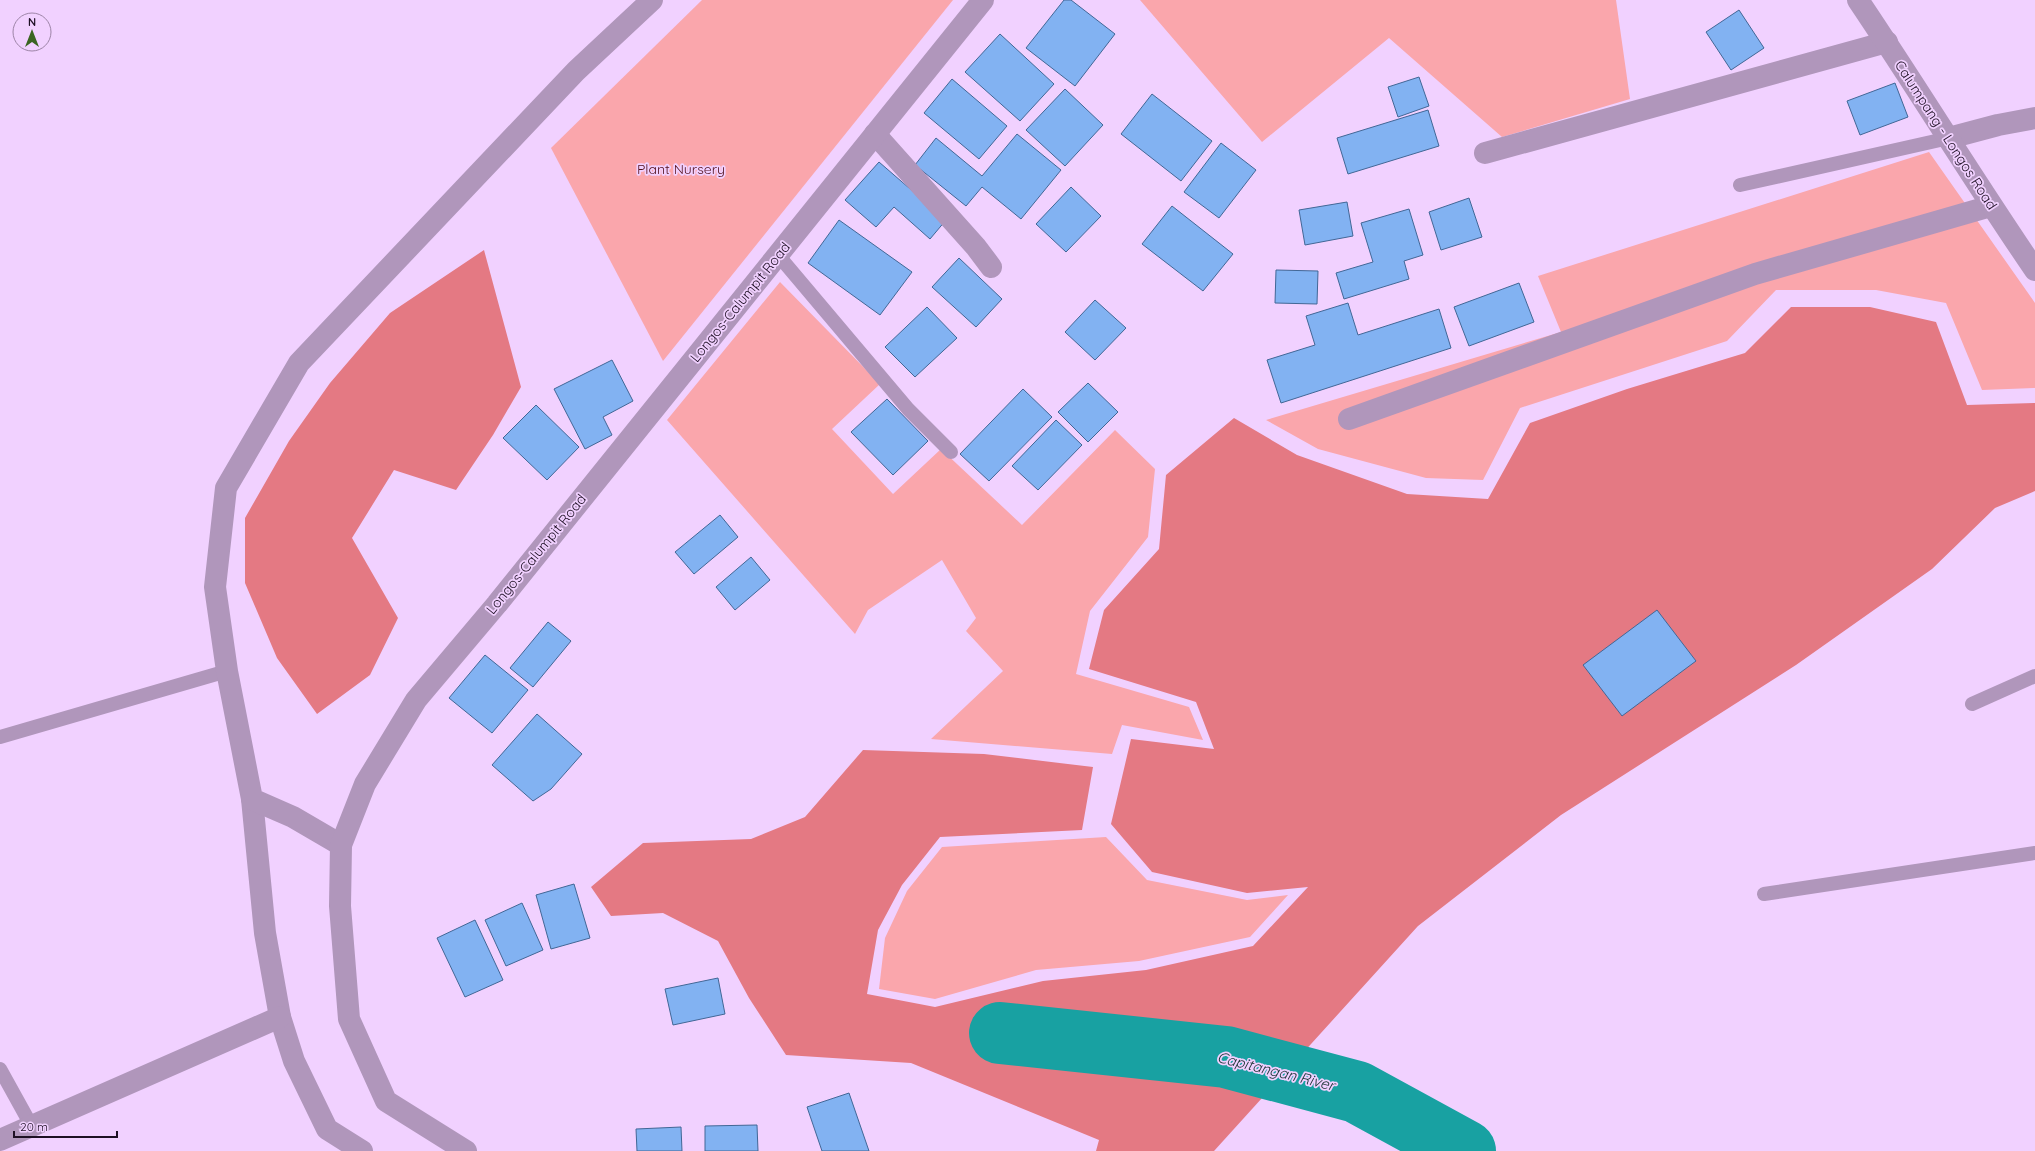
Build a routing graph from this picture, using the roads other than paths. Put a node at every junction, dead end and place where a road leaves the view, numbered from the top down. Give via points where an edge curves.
1 (652, 0) edge
2 (983, 0) edge
3 (1858, 0) edge
4 (1887, 42) junction
5 (2035, 118) edge
6 (875, 134) junction
7 (1949, 138) junction
8 (1485, 153) dead end
9 (1740, 185) dead end
10 (1991, 206) junction
11 (778, 255) junction
12 (991, 267) dead end
13 (2035, 270) edge
14 (1349, 419) dead end
15 (951, 452) dead end
16 (227, 671) junction
17 (2035, 676) edge
18 (1972, 704) dead end
19 (0, 737) edge
20 (252, 799) junction
21 (341, 845) junction
22 (2035, 853) edge
23 (1764, 894) dead end
24 (280, 1017) junction
25 (0, 1069) edge
26 (31, 1124) junction
27 (0, 1140) edge
28 (362, 1151) edge
29 (466, 1151) edge

1 - 16 street via 576,72 299,363 226,488 215,587
2 - 6 street, Longos-Calumpit Road
3 - 4 street, Calumpang - Longos Road
4 - 7 street, Calumpang - Longos Road
4 - 8 street
5 - 7 street
6 - 11 street, Longos-Calumpit Road
6 - 12 street
7 - 9 lane
7 - 10 street, Calumpang - Longos Road
10 - 13 street, Calumpang - Longos Road
10 - 14 street via 1755,274
11 - 15 lane via 908,409
11 - 21 street, Longos-Calumpit Road via 502,598 416,700 365,784
16 - 19 lane
16 - 20 street
17 - 18 lane
20 - 21 street
20 - 24 street via 265,933
21 - 29 street, Longos-Calumpit Road via 340,906 348,1019 386,1101
22 - 23 lane
24 - 26 street
24 - 28 street via 294,1061 328,1129
25 - 26 lane
26 - 27 street

